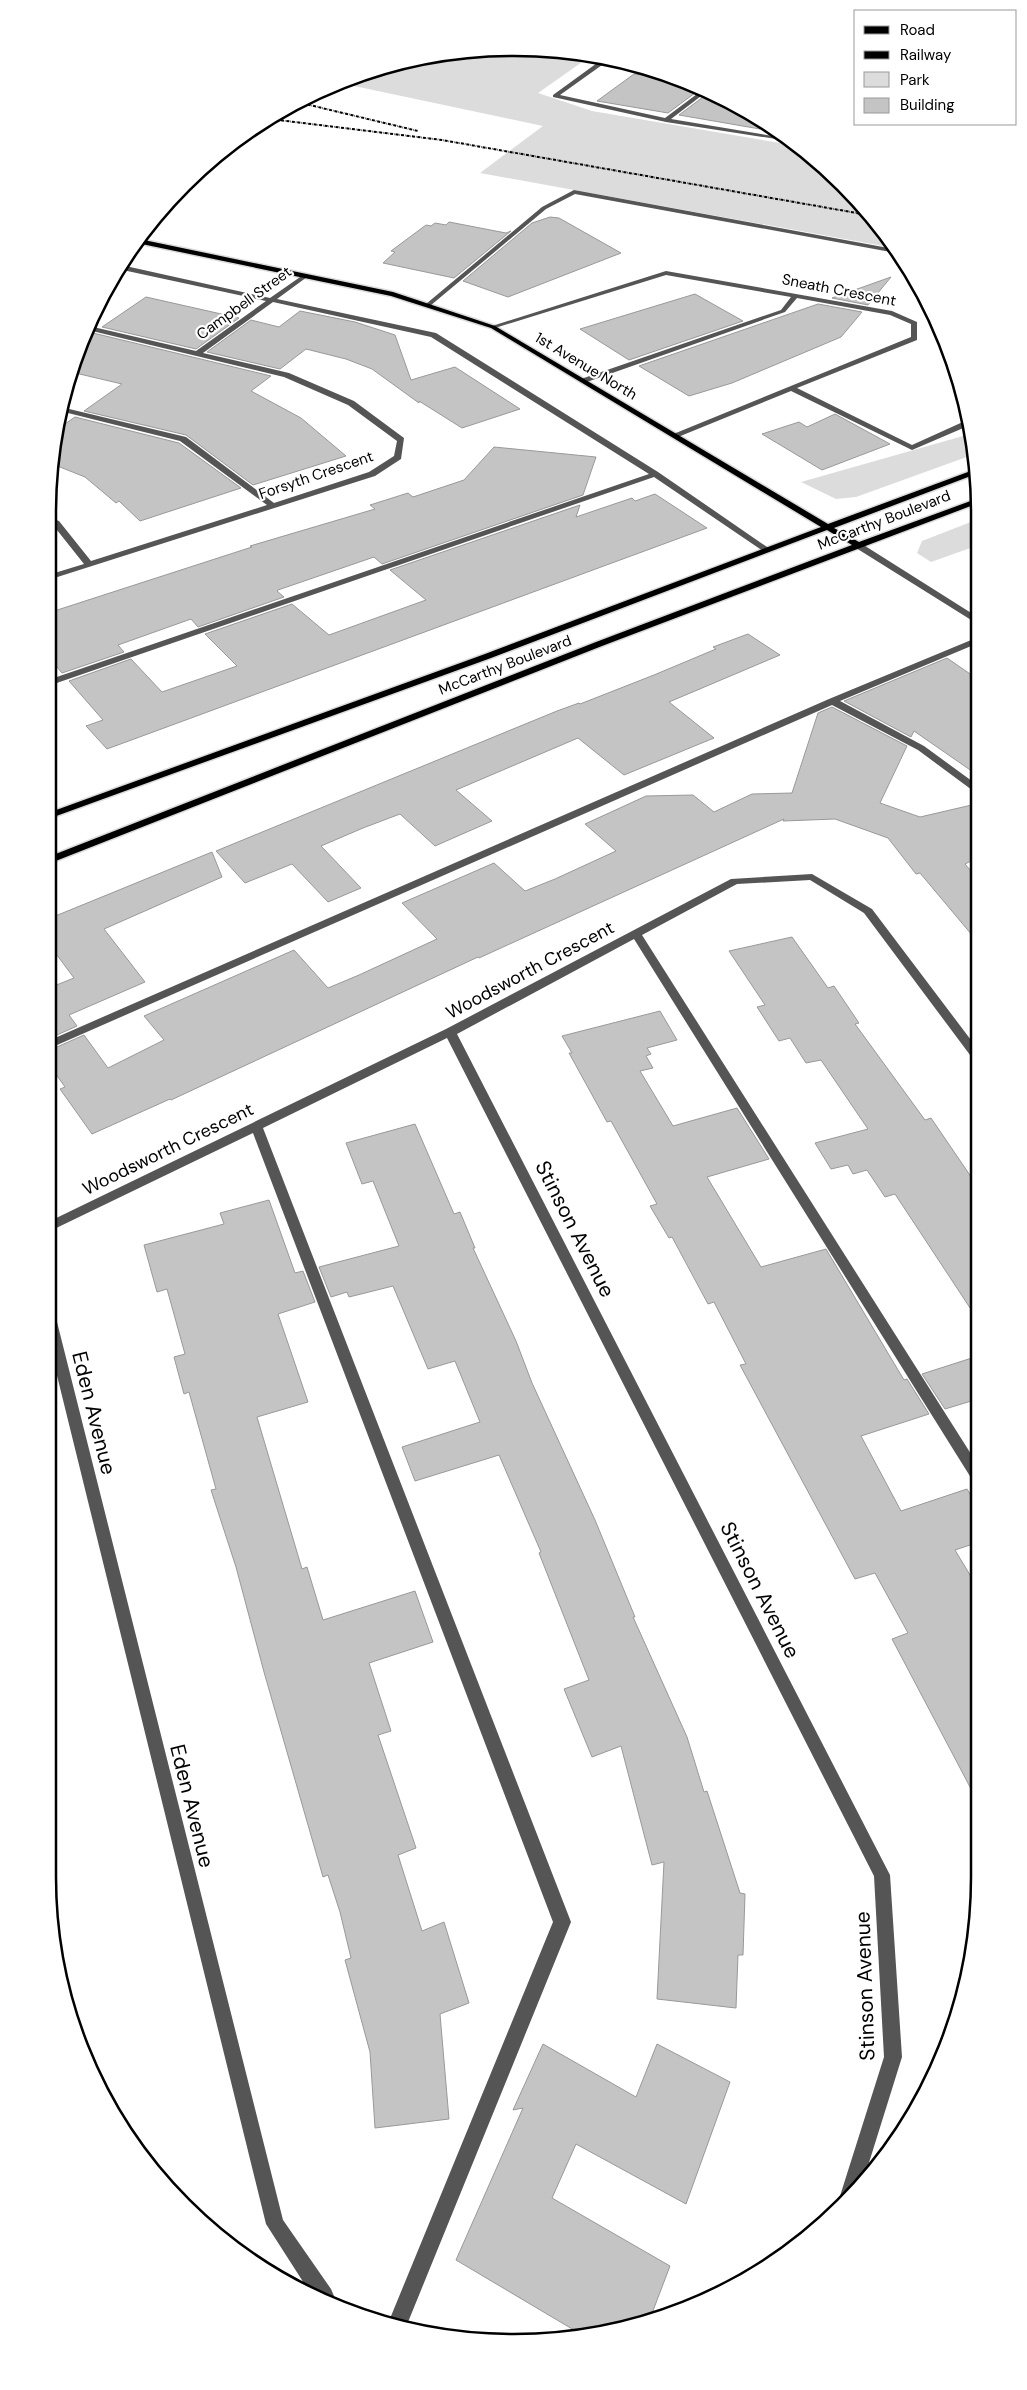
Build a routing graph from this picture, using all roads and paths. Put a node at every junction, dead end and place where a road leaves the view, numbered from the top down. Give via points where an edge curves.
1 (599, 64) edge
2 (698, 95) edge
3 (666, 120) junction
4 (775, 138) edge
5 (145, 243) edge
6 (887, 250) edge
7 (127, 269) edge
8 (305, 276) junction
9 (795, 296) junction
10 (272, 300) junction
11 (428, 306) junction
12 (492, 327) junction
13 (95, 330) edge
14 (198, 353) junction
15 (584, 381) junction
16 (791, 388) junction
17 (68, 411) edge
18 (962, 426) edge
19 (675, 435) junction
20 (655, 474) junction
21 (969, 474) edge
22 (971, 503) edge
23 (273, 506) junction
24 (56, 522) edge
25 (828, 526) junction
26 (859, 546) junction
27 (766, 549) junction
28 (89, 564) junction
29 (56, 575) edge
30 (971, 617) edge
31 (971, 643) edge
32 (56, 680) edge
33 (832, 701) junction
34 (971, 784) edge
35 (56, 813) edge
36 (56, 858) edge
37 (636, 933) junction
38 (450, 1032) junction
39 (56, 1041) edge
40 (971, 1048) edge
41 (256, 1126) junction
42 (56, 1223) edge
43 (56, 1346) edge
44 (971, 1466) edge
45 (853, 2182) edge
46 (321, 2291) edge
47 (400, 2319) edge

1 - 3 street via 555,96
2 - 3 street
3 - 4 street
5 - 8 main road, 1st Avenue North
6 - 11 street via 574,192 544,208
7 - 10 street
8 - 10 street, Campbell Street
8 - 11 main road, 1st Avenue North via 393,294
9 - 12 street, Sneath Crescent via 666,273
9 - 15 street via 783,312
9 - 16 street, Sneath Crescent via 892,312 915,323 914,338
10 - 14 street, Campbell Street
10 - 20 street via 433,335
11 - 12 main road, 1st Avenue North
12 - 15 main road, 1st Avenue North
13 - 14 street, Forsyth Crescent
14 - 23 street, Forsyth Crescent via 294,378 351,403 401,440 398,457 372,474
15 - 19 main road, 1st Avenue North
16 - 18 street via 912,448
16 - 19 street, Sneath Crescent
17 - 23 street via 183,439
19 - 25 main road, 1st Avenue North
20 - 27 street
20 - 32 street
21 - 25 main road, McCarthy Boulevard
22 - 26 main road, McCarthy Boulevard
23 - 28 street, Forsyth Crescent
24 - 28 street
25 - 26 main road, 1st Avenue North
25 - 27 main road, McCarthy Boulevard
26 - 30 street, 1st Avenue North
26 - 36 main road, McCarthy Boulevard via 590,647
27 - 35 main road, McCarthy Boulevard via 488,656
28 - 29 street, Forsyth Crescent
31 - 33 street
33 - 34 street via 921,748
33 - 39 street
37 - 38 street, Woodsworth Crescent
37 - 40 street, Woodsworth Crescent via 735,881 812,877 868,911
37 - 44 street
38 - 41 street, Woodsworth Crescent
38 - 45 street, Stinson Avenue via 882,1874 893,2057
41 - 42 street, Woodsworth Crescent
41 - 47 street via 562,1922
43 - 46 street, Eden Avenue via 275,2224

